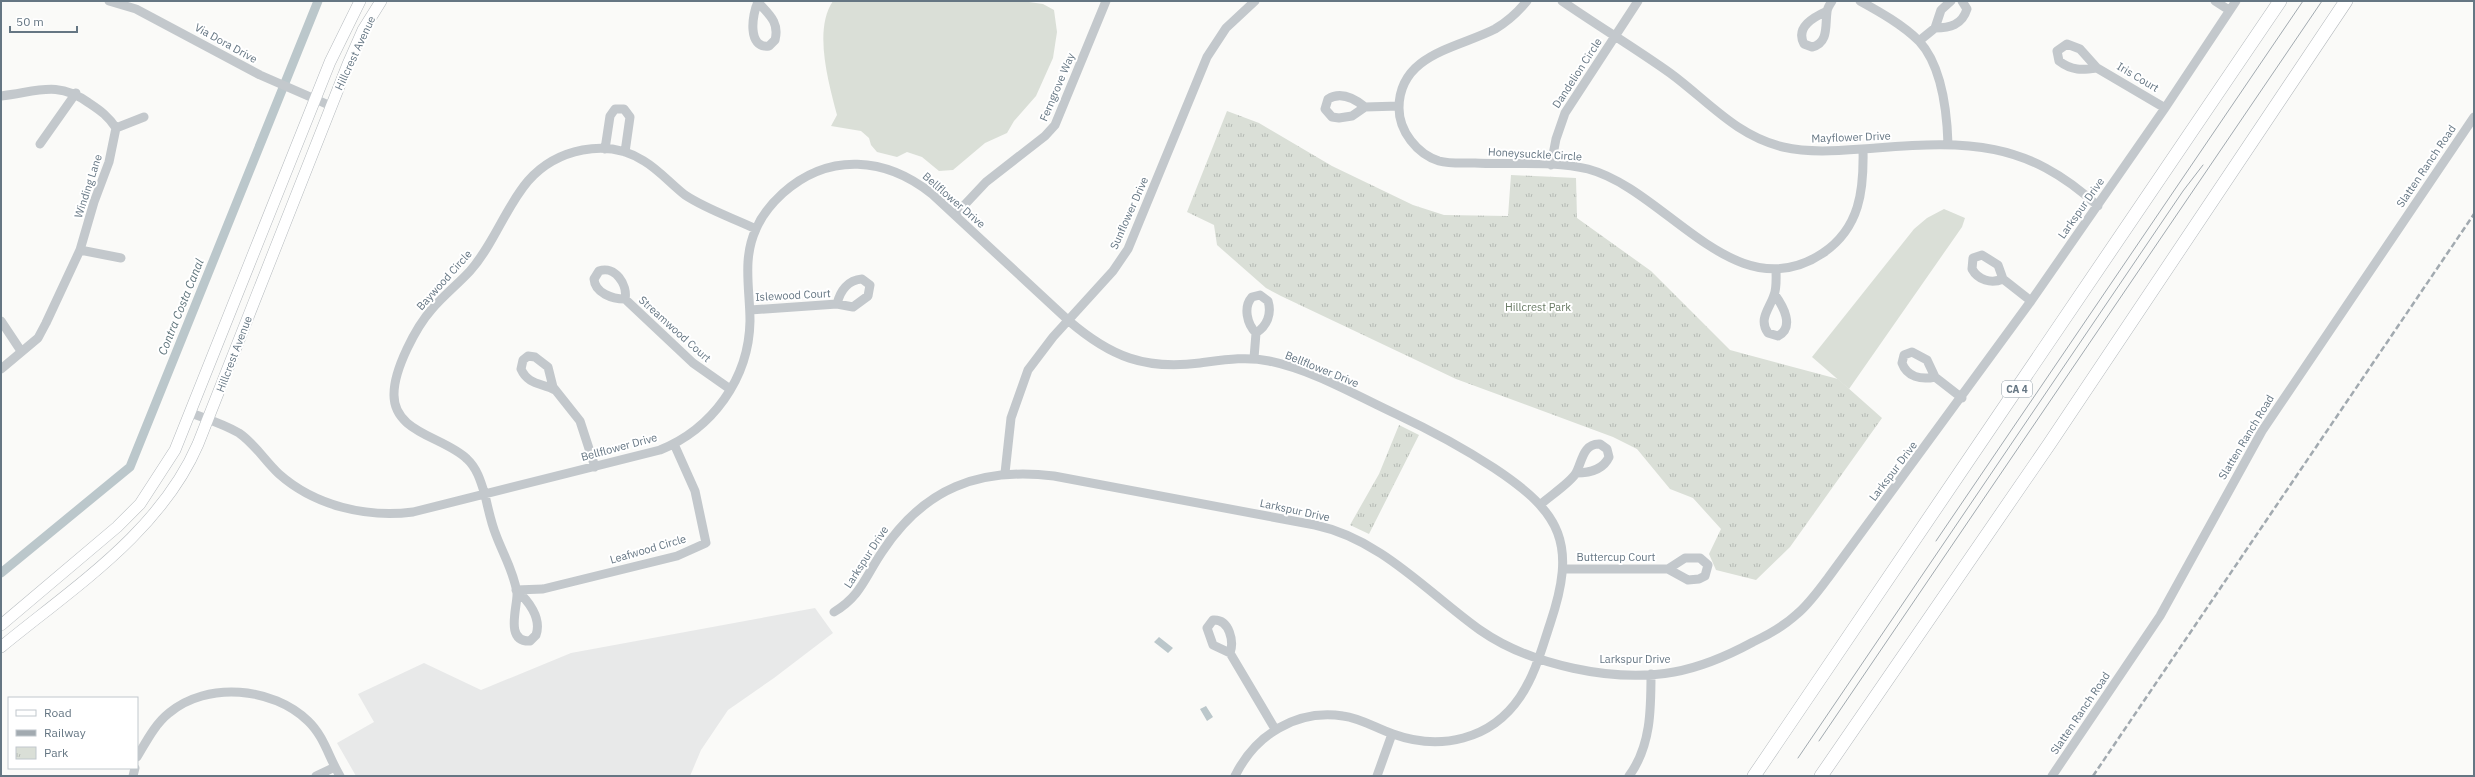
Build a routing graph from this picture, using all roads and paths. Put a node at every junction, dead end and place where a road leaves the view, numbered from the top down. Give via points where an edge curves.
1 (109, 1) edge
2 (360, 1) edge
3 (381, 1) edge
4 (1106, 1) edge
5 (1254, 1) edge
6 (1527, 1) edge
7 (1562, 1) edge
8 (1638, 1) edge
9 (1832, 1) edge
10 (1860, 1) edge
11 (1951, 1) edge
12 (1962, 1) edge
13 (2215, 1) edge
14 (2236, 1) edge
15 (2280, 1) edge
16 (2346, 1) edge
17 (2350, 1) edge
18 (126, 3) edge
19 (2229, 10) junction
20 (1827, 11) dead end
21 (2335, 19) junction
22 (1935, 28) junction
23 (1616, 36) junction
24 (1919, 42) junction
25 (2097, 68) dead end
26 (76, 93) junction
27 (1, 96) edge
28 (315, 99) junction
29 (331, 106) junction
30 (1399, 106) junction
31 (1364, 107) dead end
32 (2165, 108) junction
33 (144, 117) dead end
34 (2474, 117) edge
35 (116, 128) junction
36 (40, 144) dead end
37 (1948, 144) junction
38 (605, 149) junction
39 (1863, 149) junction
40 (625, 152) junction
41 (1551, 165) junction
42 (2098, 206) junction
43 (955, 215) junction
44 (756, 229) junction
45 (80, 250) junction
46 (121, 258) dead end
47 (1776, 270) junction
48 (2002, 279) dead end
49 (1775, 295) dead end
50 (625, 299) dead end
51 (2031, 302) junction
52 (837, 304) dead end
53 (750, 310) junction
54 (1, 320) edge
55 (1069, 321) junction
56 (1256, 333) dead end
57 (21, 351) junction
58 (1254, 358) junction
59 (1, 369) edge
60 (1934, 377) dead end
61 (730, 389) junction
62 (555, 390) dead end
63 (1962, 398) junction
64 (191, 413) junction
65 (208, 420) junction
66 (674, 444) junction
67 (595, 467) junction
68 (1005, 473) junction
69 (1576, 473) dead end
70 (484, 493) junction
71 (1541, 504) junction
72 (1563, 569) junction
73 (1668, 569) dead end
74 (516, 590) junction
75 (834, 612) dead end
76 (1, 625) edge
77 (1, 646) edge
78 (1230, 653) dead end
79 (1538, 659) junction
80 (1651, 674) junction
81 (1275, 729) junction
82 (1392, 734) junction
83 (138, 755) edge
84 (335, 767) junction
85 (316, 776) edge
86 (340, 776) edge
87 (1235, 776) edge
88 (1377, 776) edge
89 (1629, 776) edge
90 (1754, 776) edge
91 (1821, 776) edge
92 (2052, 776) edge

1 - 18 street, Via Dora Drive
2 - 28 main road, Hillcrest Avenue via 337,45
3 - 29 main road, Hillcrest Avenue via 363,30
4 - 43 street, Ferngrove Way via 1055,125 1045,136 990,178
5 - 55 street, Sunflower Drive via 1226,28 1207,57 1128,249 1113,271
6 - 30 street, Honeysuckle Circle via 1511,18 1496,28 1438,52 1417,66 1403,88
7 - 23 street, Mayflower Drive
8 - 23 street, Dandelion Circle
9 - 20 street
10 - 24 street via 1888,18
11 - 22 street via 1941,10
12 - 22 street via 1967,9 1962,19 1954,26
13 - 19 street
14 - 19 street, Larkspur Drive
15 - 90 highway, CA 4
16 - 21 highway
17 - 21 highway
18 - 28 street, Via Dora Drive via 274,82
19 - 32 street, Larkspur Drive
21 - 91 highway via 2063,424
22 - 24 street
23 - 39 street, Mayflower Drive via 1672,75 1727,121 1749,134 1767,142 1796,149
23 - 41 street, Dandelion Circle via 1562,120
24 - 37 street via 1930,60 1942,90
25 - 32 street, Iris Court
26 - 27 street via 48,88
26 - 35 street via 107,114
26 - 36 street
28 - 29 street, Via Dora Drive
28 - 64 main road, Hillcrest Avenue
29 - 65 main road, Hillcrest Avenue
30 - 31 street
30 - 41 street, Honeysuckle Circle via 1402,124 1409,138 1419,149 1437,160 1454,163
32 - 42 street, Larkspur Drive
33 - 35 street
34 - 92 street, Slatten Ranch Road via 2262,431 2160,616
35 - 45 street, Winding Lane via 109,162
37 - 39 street, Mayflower Drive
37 - 42 street, Mayflower Drive via 1984,146 2026,158 2064,178
38 - 40 street, Baywood Circle
38 - 40 street via 611,113 615,109 624,109 630,117
38 - 70 street, Baywood Circle via 568,153 547,164 529,181 478,262 423,320 400,369 394,394 399,414 413,427 467,459 476,470
39 - 47 street, Honeysuckle Circle via 1862,192 1857,213 1847,230 1831,248 1819,256 1797,266
40 - 44 street, Baywood Circle via 652,166 686,196
41 - 47 street, Honeysuckle Circle via 1579,167 1607,176 1633,190 1724,255 1752,267
42 - 51 street, Larkspur Drive
43 - 44 street, Bellflower Drive via 919,184 900,173 878,166 848,164 819,171 795,183 773,204
43 - 55 street, Bellflower Drive
44 - 53 street, Bellflower Drive via 747,271
45 - 46 street
45 - 57 street, Winding Lane via 38,338
47 - 49 street
48 - 51 street
50 - 61 street, Streamwood Court via 693,363
51 - 63 street, Larkspur Drive
52 - 53 street, Islewood Court
53 - 61 street, Bellflower Drive via 745,356
54 - 57 street
55 - 58 street, Bellflower Drive via 1112,352 1141,362 1175,366
55 - 68 street, Sunflower Drive via 1038,355 1023,380 1011,419
56 - 58 street
57 - 59 street, Winding Lane
58 - 71 street, Bellflower Drive via 1298,370 1433,432 1515,482
60 - 63 street
61 - 66 street, Bellflower Drive via 705,422
62 - 67 street via 580,421
63 - 80 street, Larkspur Drive via 1828,578 1796,615 1765,636 1731,654 1681,670
64 - 65 street, Bellflower Drive
64 - 76 main road, Hillcrest Avenue via 175,450 140,504 87,555
65 - 70 street, Bellflower Drive via 245,438 270,466 294,485 319,499 346,508 377,513 402,513
65 - 77 main road, Hillcrest Avenue via 179,482 150,520 124,546
66 - 67 street, Bellflower Drive
66 - 74 street, Leafwood Circle via 695,491 706,543 677,556 543,589
67 - 70 street, Bellflower Drive
68 - 75 street, Larkspur Drive via 980,477 960,484 921,508 892,536 856,596
68 - 79 street, Larkspur Drive via 1054,476 1315,525 1335,531 1371,547 1397,564 1480,630
69 - 71 street
70 - 74 street, Baywood Circle via 494,532 508,561
71 - 72 street, Bellflower Drive via 1556,532
72 - 73 street, Buttercup Court
72 - 79 street, Bellflower Drive via 1560,593
74 - 74 street, Baywood Circle via 529,603 538,628 535,638 530,641 523,640 516,633 513,617
78 - 81 street
79 - 80 street, Larkspur Drive via 1582,670
79 - 82 street, Bellflower Drive via 1527,686 1515,704 1485,730 1464,738 1437,742 1407,739
80 - 89 street via 1651,709 1646,739
81 - 82 street, Bellflower Drive via 1309,717 1343,716
81 - 87 street via 1249,752
82 - 88 street
83 - 84 street via 169,712 194,699 236,692 257,694 284,704 308,720 318,733
84 - 85 street
84 - 86 street

